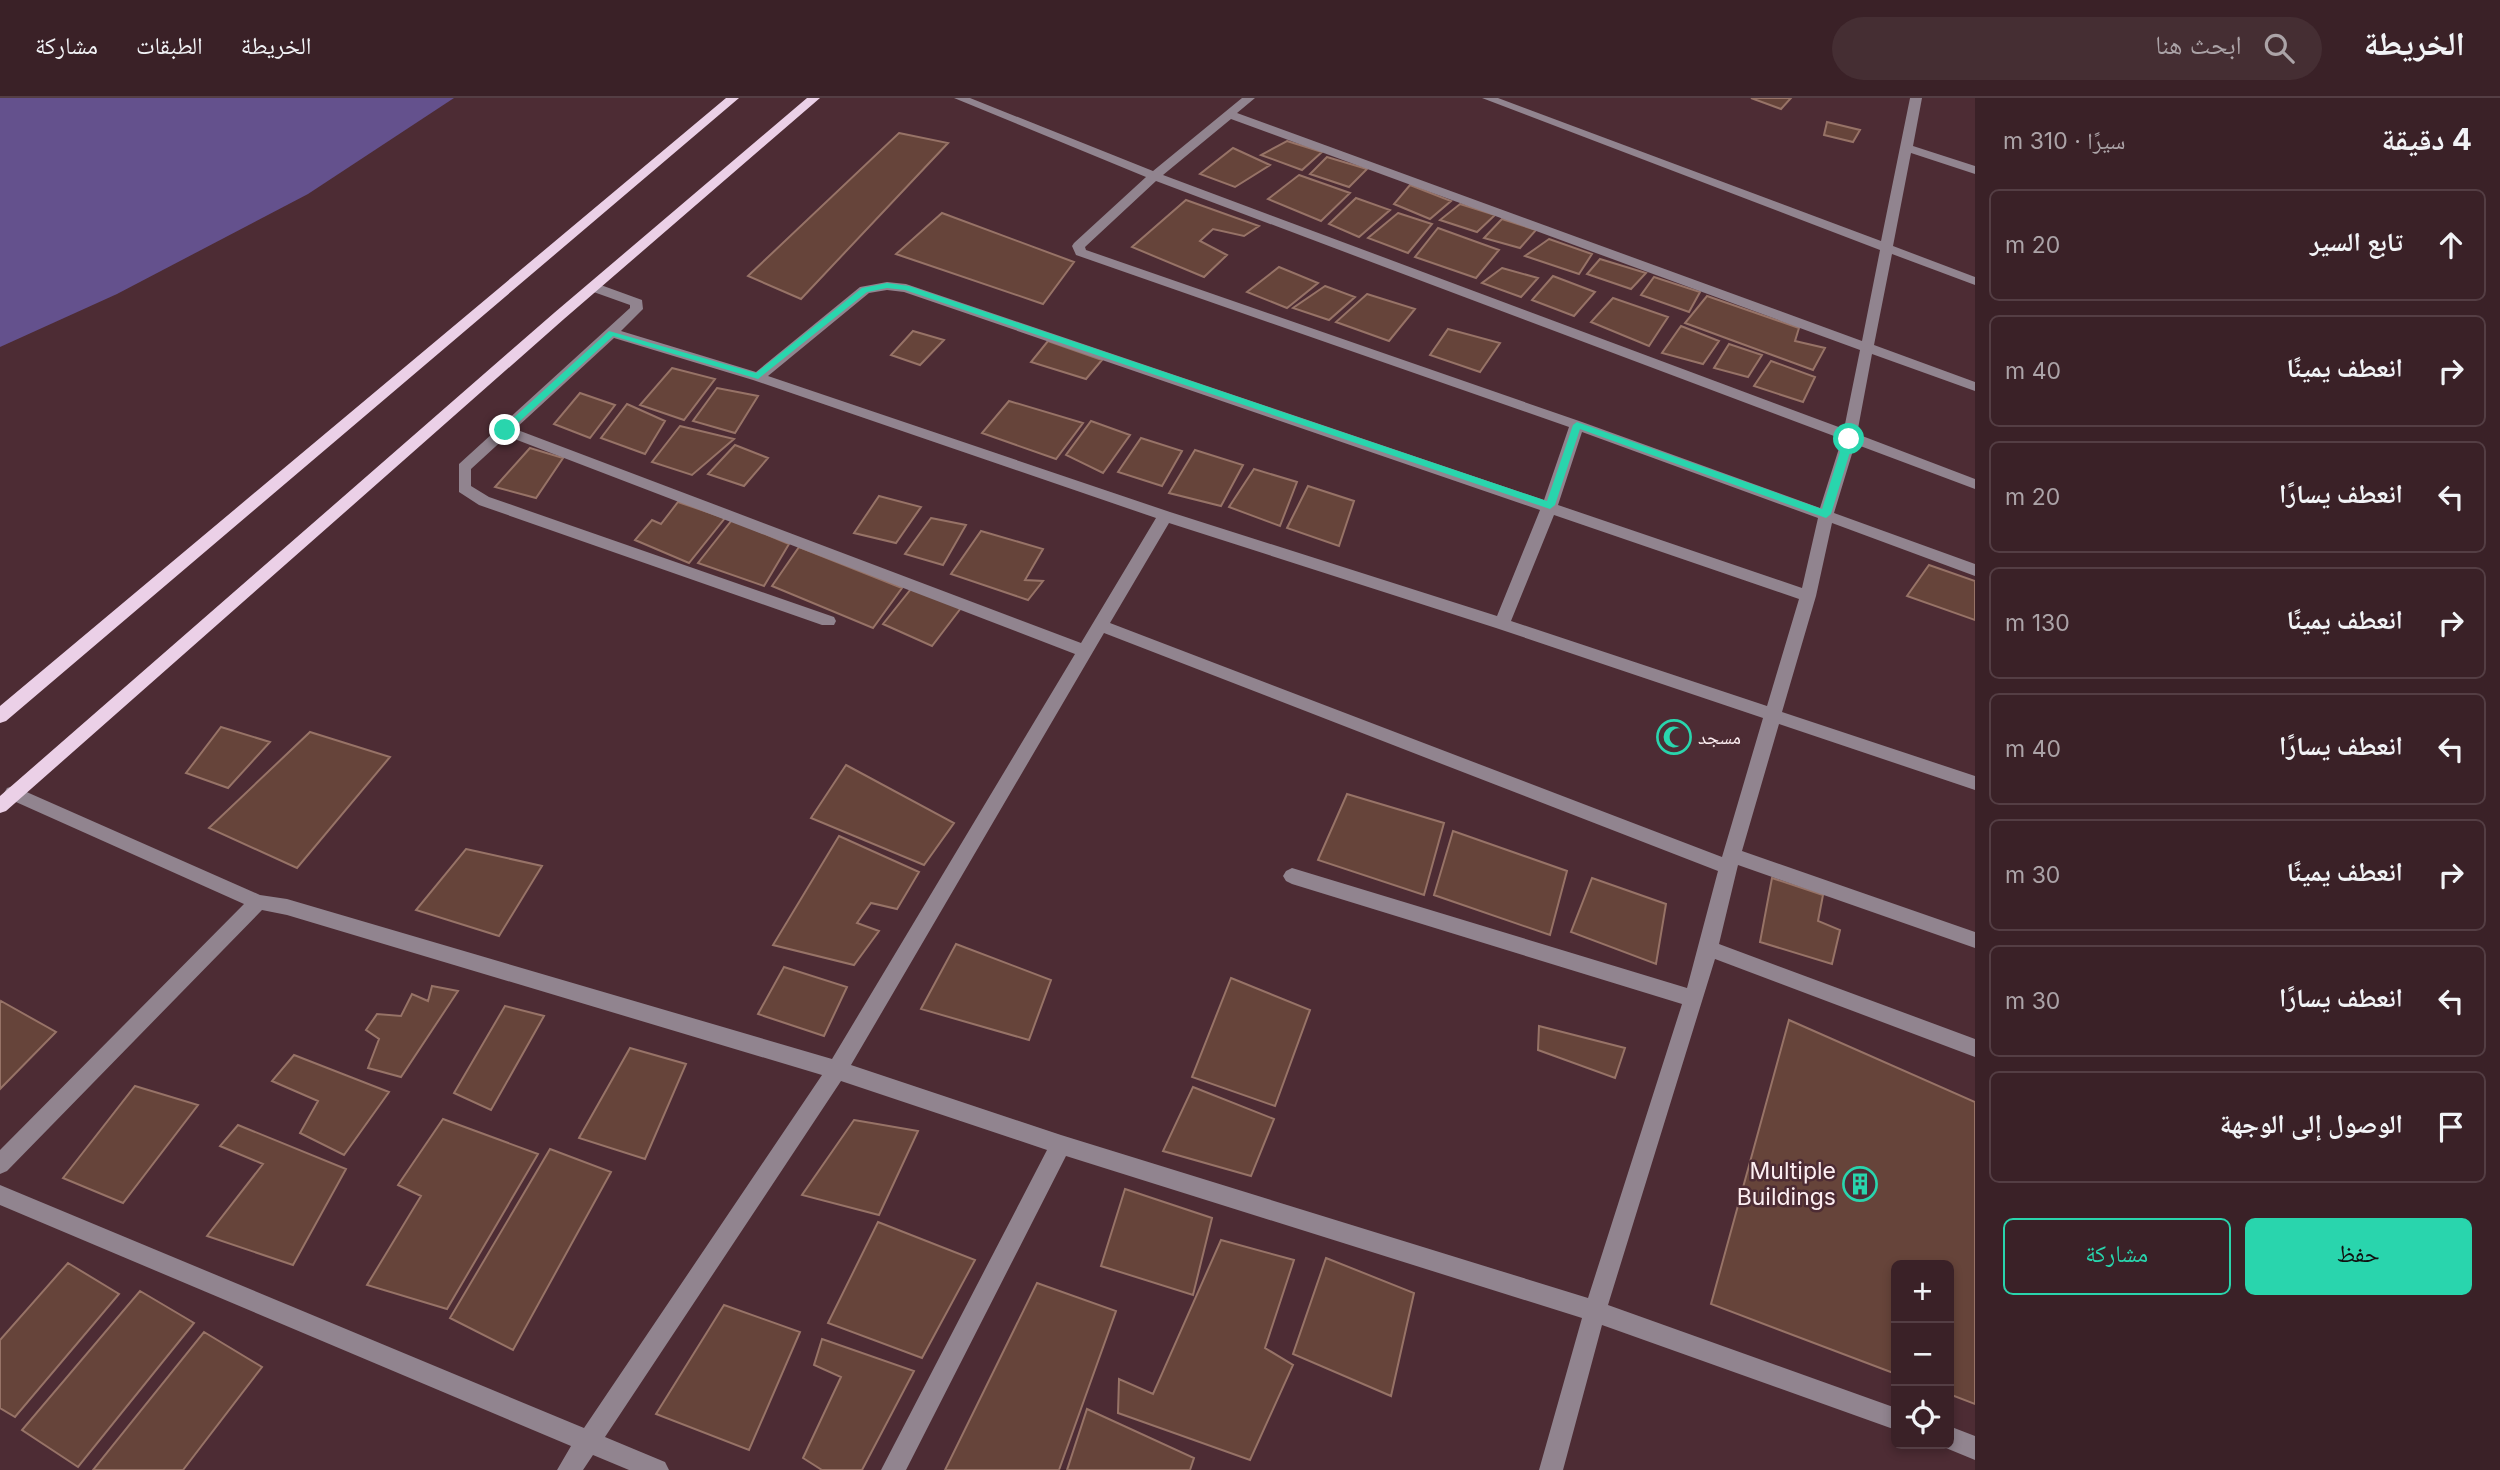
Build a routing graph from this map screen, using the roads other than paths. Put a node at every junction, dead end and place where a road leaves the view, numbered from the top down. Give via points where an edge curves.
1 (733, 98) edge
2 (814, 98) edge
3 (960, 98) edge
4 (1249, 98) edge
5 (1488, 98) edge
6 (1916, 98) edge
7 (1231, 115) junction
8 (1905, 147) junction
9 (1975, 170) edge
10 (1154, 176) junction
11 (1887, 248) junction
12 (1975, 281) edge
13 (593, 287) junction
14 (612, 333) junction
15 (1867, 348) junction
16 (758, 377) junction
17 (1975, 387) edge
18 (1577, 425) junction
19 (505, 430) junction
20 (1849, 439) junction
21 (1975, 484) edge
22 (1550, 505) junction
23 (1826, 514) junction
24 (1165, 516) junction
25 (1975, 570) edge
26 (1808, 596) junction
27 (828, 621) dead end
28 (1502, 624) junction
29 (1100, 625) junction
30 (1085, 651) junction
31 (0, 716) edge
32 (1771, 716) junction
33 (1975, 783) edge
34 (7, 800) edge
35 (1731, 861) junction
36 (1292, 876) dead end
37 (258, 902) junction
38 (1975, 940) edge
39 (1709, 948) junction
40 (1693, 999) junction
41 (1975, 1048) edge
42 (836, 1070) junction
43 (1061, 1145) junction
44 (0, 1164) edge
45 (0, 1195) edge
46 (1595, 1311) junction
47 (1891, 1417) edge
48 (1954, 1440) edge
49 (586, 1442) junction
50 (1975, 1448) edge
51 (569, 1470) edge
52 (657, 1470) edge
53 (893, 1470) edge
54 (1551, 1470) edge

1 - 31 main road
2 - 13 main road
3 - 10 street
4 - 7 street
5 - 11 street
6 - 8 street
7 - 10 street
7 - 15 street
8 - 9 street
8 - 11 street
10 - 18 street via 1079,246 1081,252
10 - 20 street
11 - 12 street
11 - 15 street
13 - 14 street via 637,303
13 - 34 main road
14 - 16 street
14 - 19 street
15 - 17 street
15 - 20 street
16 - 22 street via 865,290 906,288
16 - 24 street
18 - 22 street
18 - 23 street
19 - 27 street via 464,467 464,488 484,501
19 - 30 street
20 - 21 street
20 - 23 street
22 - 26 street
22 - 28 street
23 - 25 street
23 - 26 street
24 - 28 street
24 - 29 street
26 - 32 street
28 - 32 street
29 - 30 street
29 - 35 street
30 - 42 street
32 - 33 street
32 - 35 street
34 - 37 street
35 - 38 street
35 - 39 street
36 - 40 street
37 - 42 street
37 - 44 street
39 - 40 street
39 - 41 street
40 - 46 street
42 - 43 street
42 - 49 street
43 - 46 street
43 - 53 street
45 - 49 street
46 - 47 street
46 - 54 street
48 - 50 street
49 - 51 street
49 - 52 street

